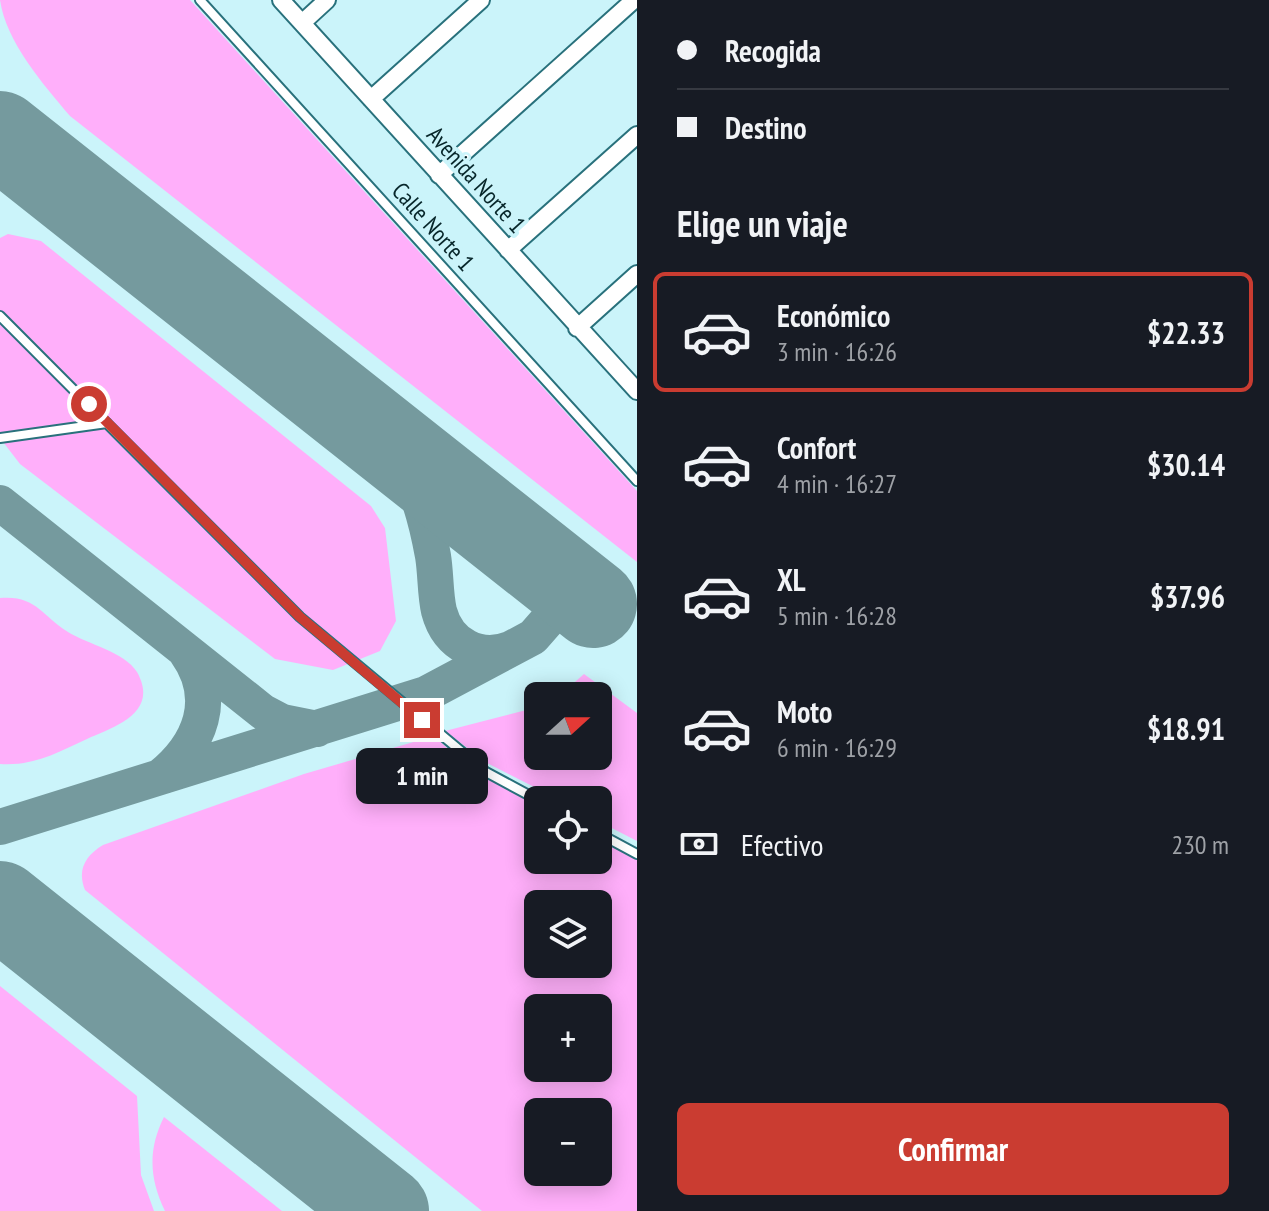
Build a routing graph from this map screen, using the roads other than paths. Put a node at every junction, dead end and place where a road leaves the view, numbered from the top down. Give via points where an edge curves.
1 (200, 0) edge
2 (281, 0) edge
3 (327, 0) edge
4 (481, 0) edge
5 (634, 0) edge
6 (302, 23) junction
7 (371, 99) junction
8 (637, 135) edge
9 (439, 175) junction
10 (508, 250) junction
11 (637, 274) edge
12 (0, 316) edge
13 (577, 328) junction
14 (637, 391) edge
15 (107, 423) junction
16 (0, 438) edge
17 (637, 481) edge
18 (524, 792) edge
19 (612, 841) edge
20 (637, 854) edge

1 - 17 lane, Calle Norte 1
2 - 6 street, Avenida Norte 1
3 - 6 street
4 - 7 street
5 - 9 street
6 - 7 street, Avenida Norte 1
7 - 9 street, Avenida Norte 1
8 - 10 street
9 - 10 street, Avenida Norte 1
10 - 13 street, Avenida Norte 1
11 - 13 street
12 - 15 lane
13 - 14 street, Avenida Norte 1
15 - 16 lane
15 - 18 lane via 300,617 486,772
19 - 20 lane

